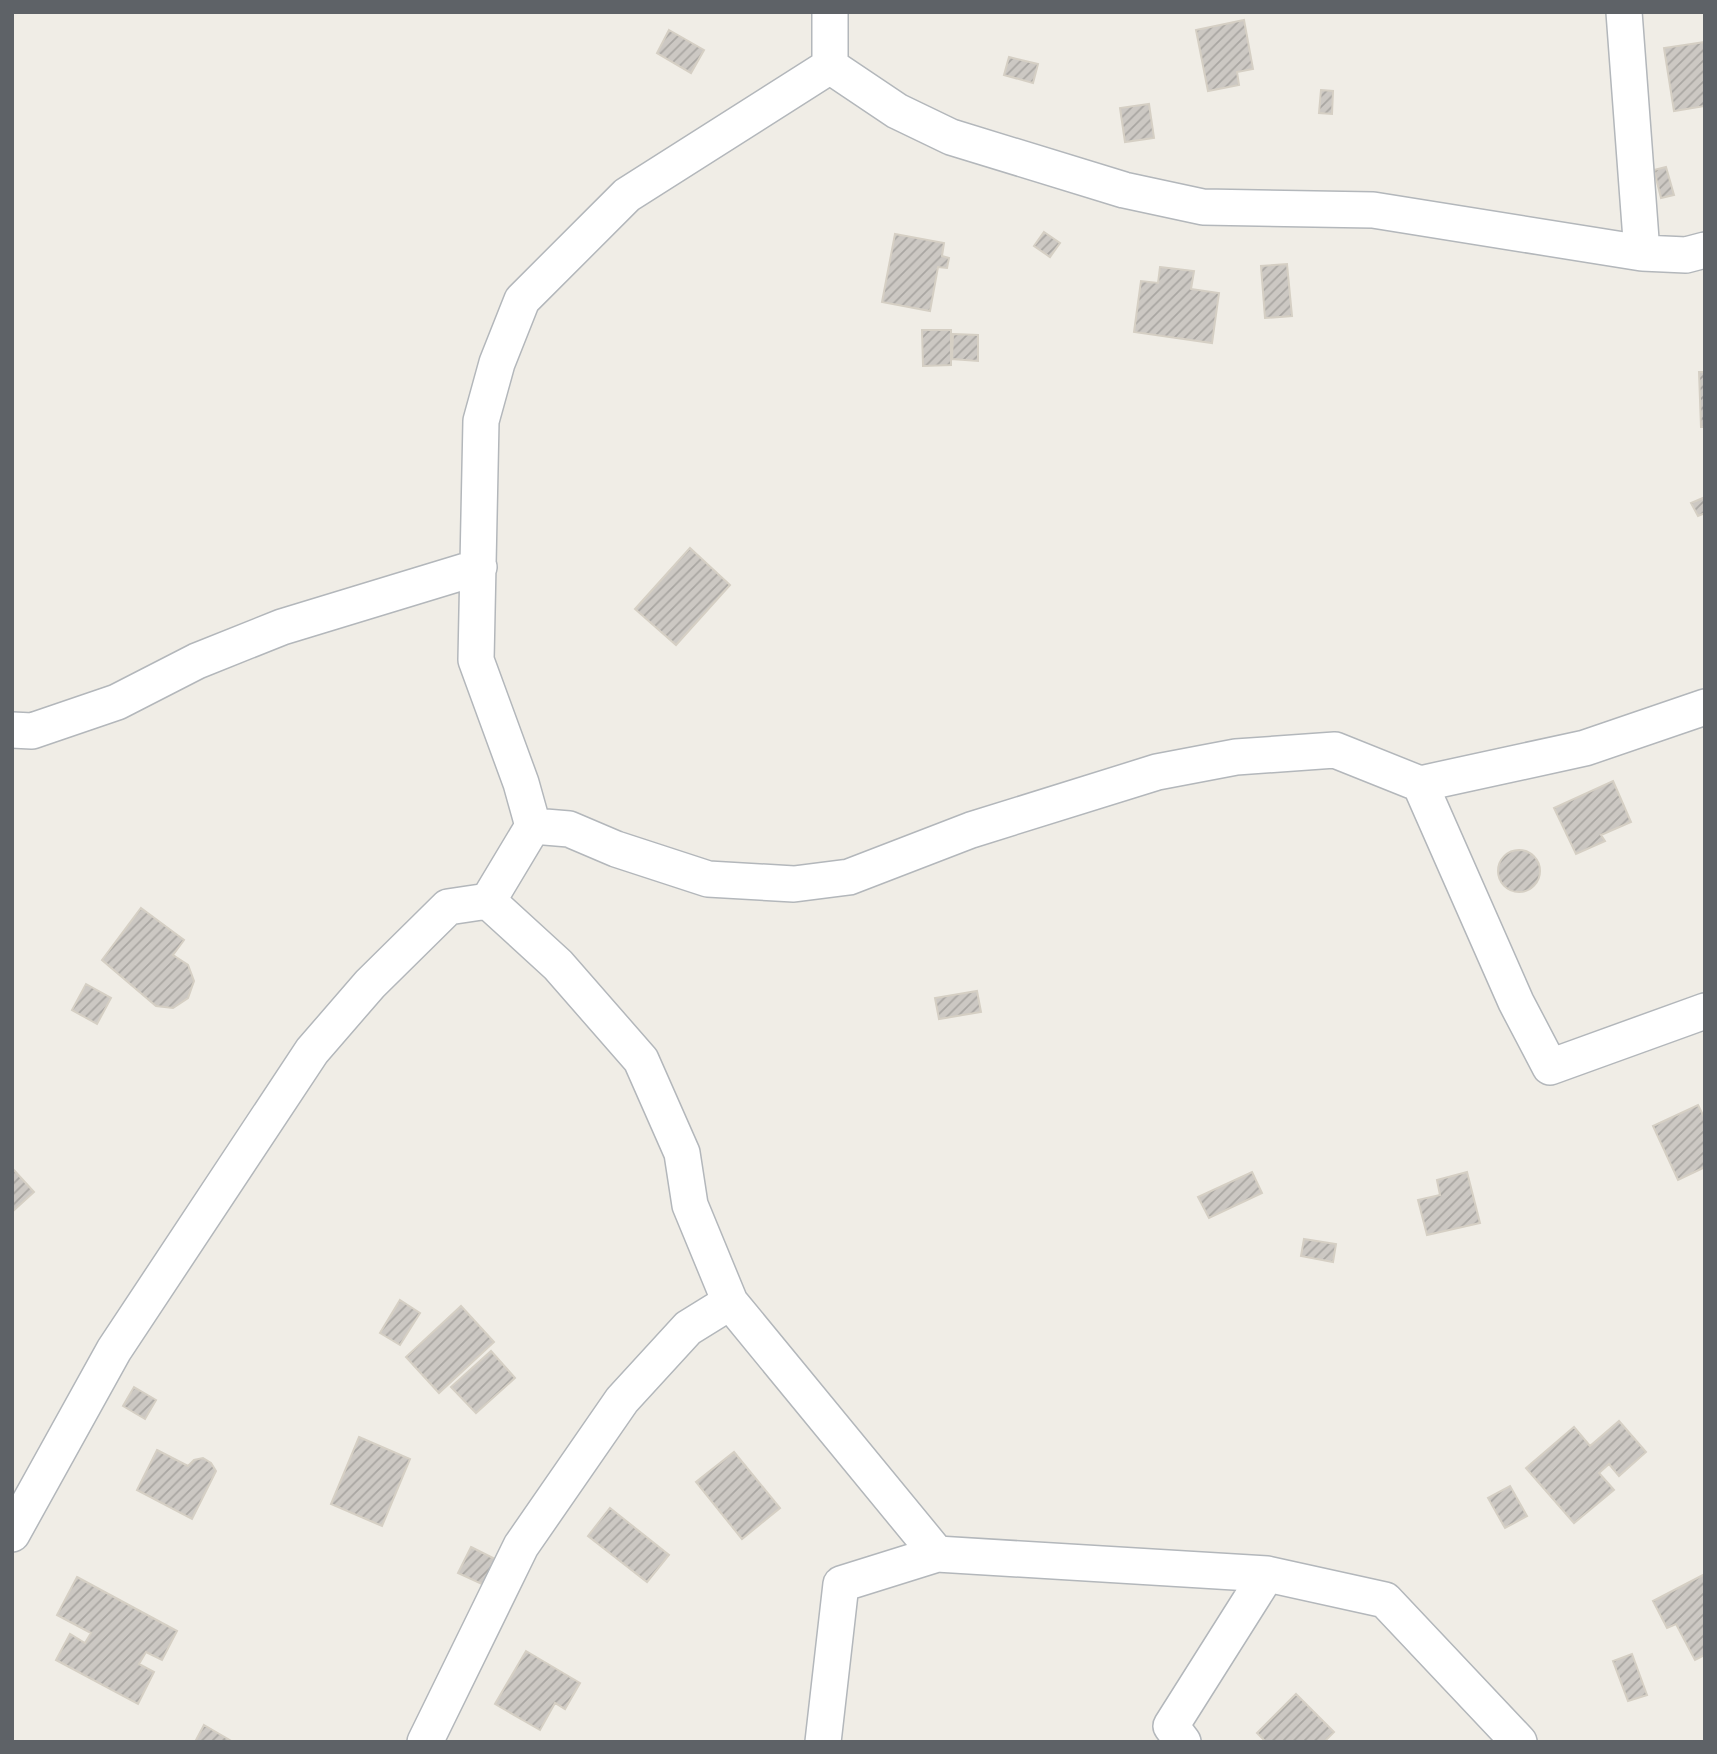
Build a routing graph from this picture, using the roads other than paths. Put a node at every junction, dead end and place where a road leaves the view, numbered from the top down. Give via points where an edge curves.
1 (830, 12) edge
2 (1624, 12) edge
3 (830, 66) junction
4 (1705, 250) edge
5 (1642, 253) junction
6 (479, 567) junction
7 (1705, 707) edge
8 (12, 730) edge
9 (1420, 784) junction
10 (533, 826) junction
11 (488, 901) junction
12 (1705, 1011) edge
13 (730, 1302) junction
14 (12, 1534) edge
15 (937, 1554) junction
16 (1267, 1574) junction
17 (425, 1742) edge
18 (823, 1742) edge
19 (1183, 1742) edge
20 (1519, 1742) edge

1 - 3 street
2 - 5 street
3 - 5 street via 897,111 951,137 1124,190 1203,207 1373,210
3 - 6 street via 627,195 522,300 481,421
4 - 5 street
6 - 8 street via 282,627 197,661 117,702 32,731
6 - 10 street via 476,660
7 - 9 street via 1585,748
9 - 10 street via 1335,750 1236,757 1157,772 971,830 849,877 794,884 708,879 569,829
9 - 12 street via 1516,1002 1550,1067
10 - 11 street
11 - 13 street via 558,965 640,1060 682,1153 690,1205
11 - 14 street via 448,907 370,984 312,1051 114,1350
13 - 15 street
13 - 17 street via 688,1328 614,1411 521,1546
15 - 16 street
15 - 18 street via 841,1584
16 - 19 street via 1171,1726
16 - 20 street via 1385,1600

